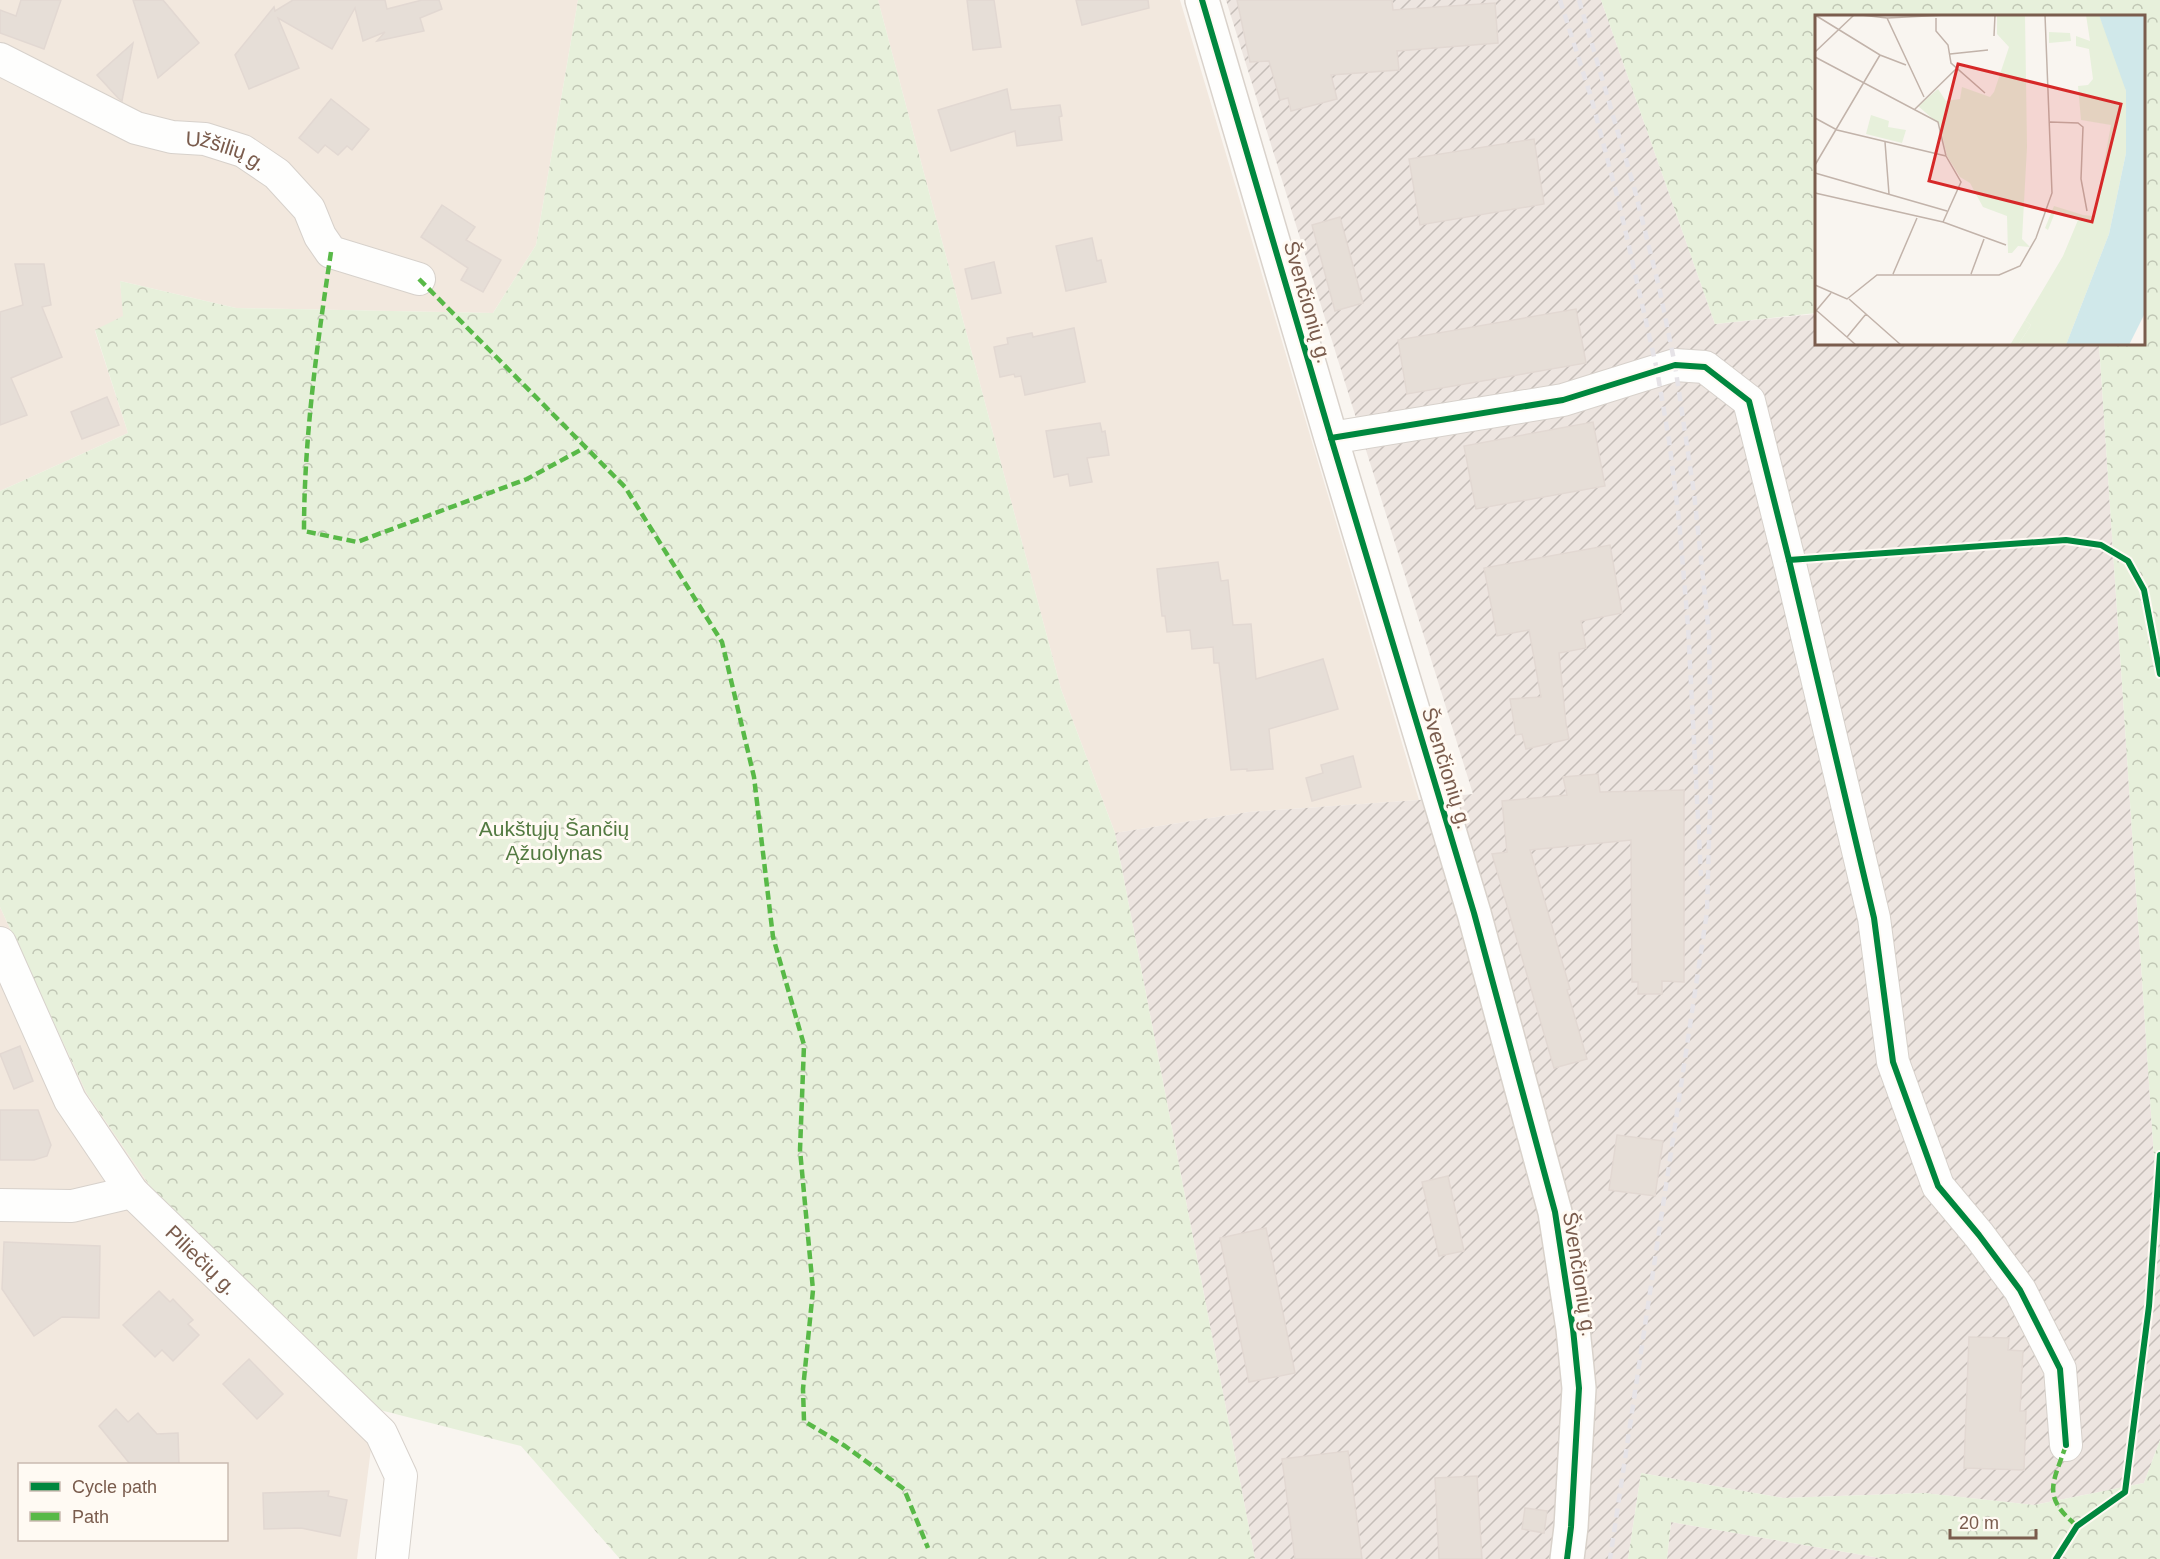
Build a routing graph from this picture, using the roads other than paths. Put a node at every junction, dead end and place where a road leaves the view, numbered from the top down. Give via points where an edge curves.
1 (1202, 0) edge
2 (1, 62) edge
3 (419, 279) dead end
4 (1331, 438) junction
5 (0, 943) edge
6 (132, 1192) junction
7 (0, 1206) edge
8 (2066, 1445) dead end
9 (392, 1559) edge
10 (1567, 1559) edge

1 - 4 street, Švenčionių g.
2 - 3 street, Užšilių g. via 136,128 205,140 243,152 277,174 309,209 331,252
4 - 8 street via 1563,400 1675,365 1705,367 1749,401 1874,918 1893,1062 1938,1186 2020,1290 2060,1369
4 - 10 street, Švenčionių g. via 1474,913 1555,1212 1579,1388
5 - 6 street, Piliečių g. via 70,1100
6 - 7 street via 72,1206
6 - 9 street, Piliečių g. via 381,1433 401,1476

